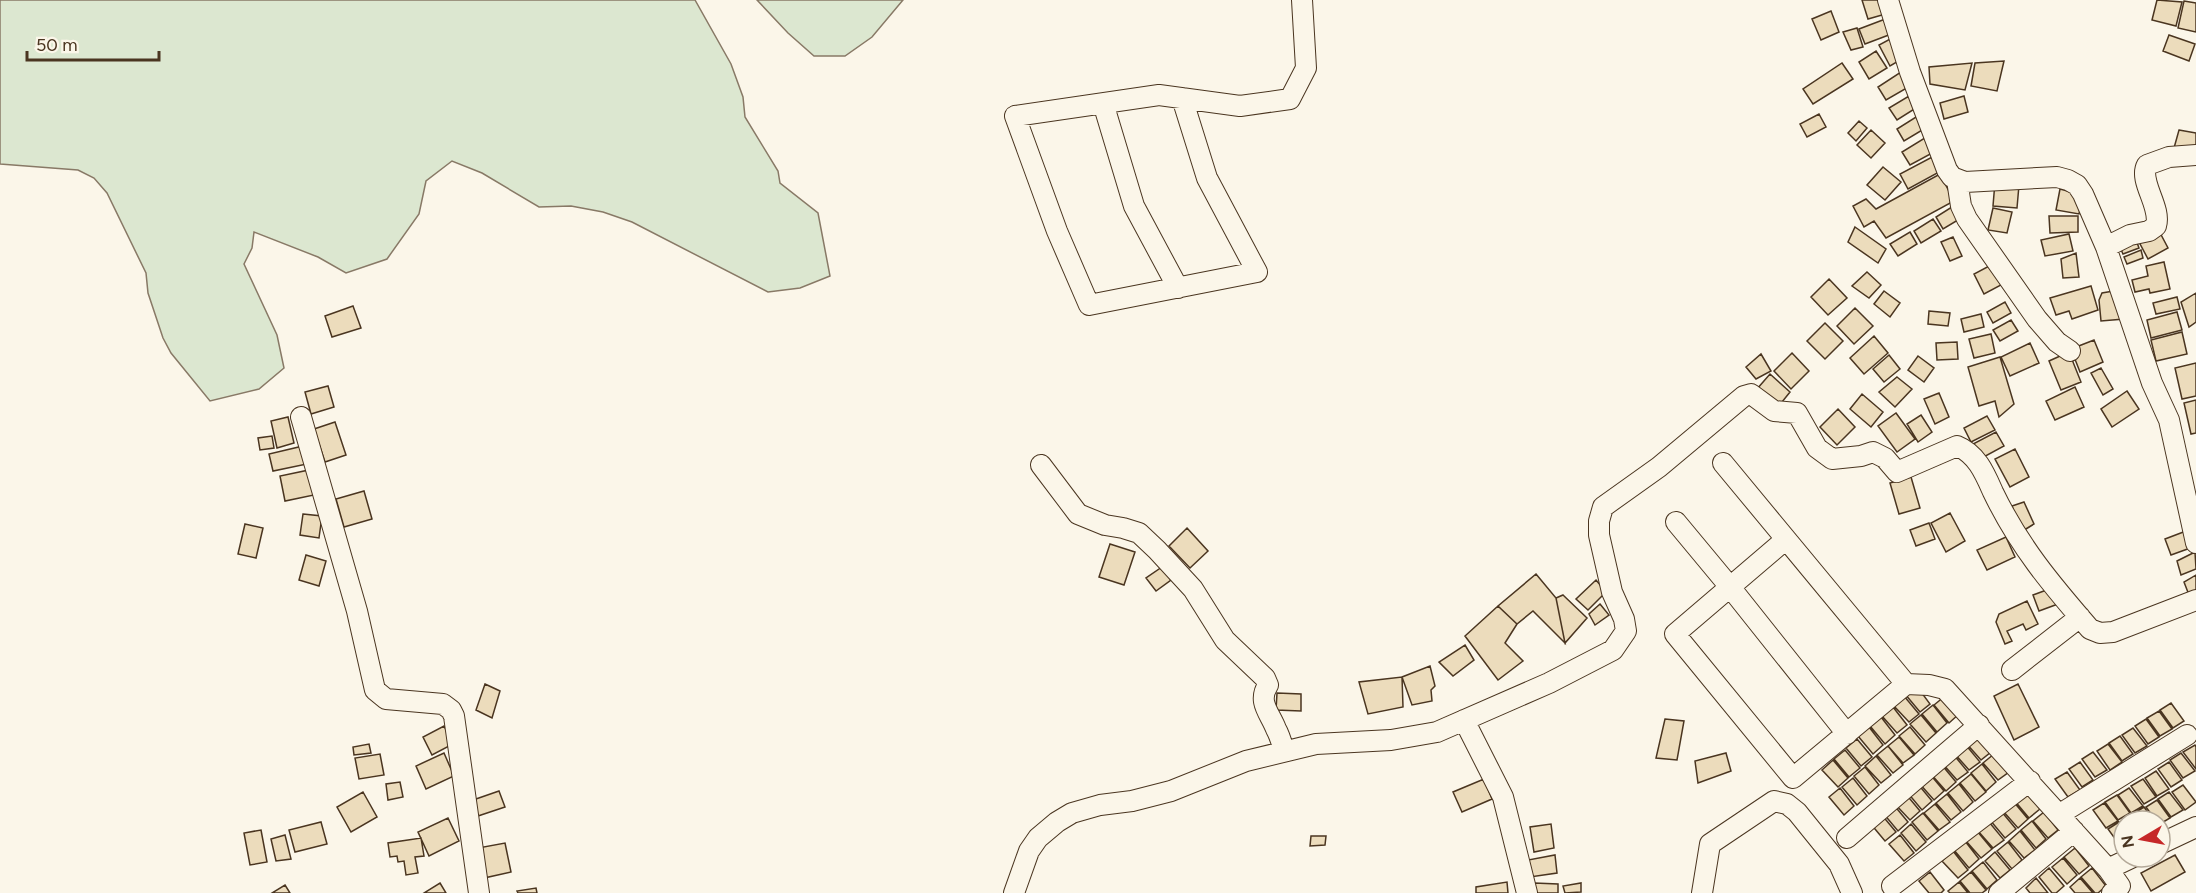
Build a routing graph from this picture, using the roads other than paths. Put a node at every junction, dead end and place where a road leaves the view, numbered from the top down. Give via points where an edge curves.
1 (1302, 0) edge
2 (1888, 0) edge
3 (1182, 98) junction
4 (1103, 103) junction
5 (2196, 155) edge
6 (1957, 180) junction
7 (2106, 247) junction
8 (1178, 288) junction
9 (2070, 351) dead end
10 (301, 417) dead end
11 (1723, 464) dead end
12 (1041, 465) dead end
13 (2192, 509) edge
14 (1676, 522) dead end
15 (1785, 540) junction
16 (2196, 543) edge
17 (1730, 586) junction
18 (2196, 600) edge
19 (2080, 618) junction
20 (2012, 670) dead end
21 (1906, 684) junction
22 (1464, 720) junction
23 (1979, 724) junction
24 (1847, 734) junction
25 (2187, 735) dead end
26 (1284, 751) junction
27 (2030, 781) junction
28 (2060, 814) junction
29 (2196, 827) edge
30 (2074, 831) junction
31 (1847, 837) dead end
32 (2172, 838) edge
33 (2112, 867) edge
34 (2108, 869) junction
35 (1892, 886) dead end
36 (479, 893) edge
37 (1014, 893) edge
38 (1527, 893) edge
39 (1702, 893) edge
40 (1852, 893) edge
41 (1999, 893) edge
42 (2112, 893) edge

1 - 3 street via 1306,68 1290,99 1240,106
2 - 6 street via 1947,170
3 - 4 street via 1159,94
3 - 8 street via 1207,178 1257,272
4 - 8 street via 1134,206
4 - 8 street via 1015,116 1057,231 1089,305
5 - 7 street via 2169,157 2147,165 2145,174 2158,218 2156,226
6 - 7 street via 2068,180 2083,194
6 - 9 street via 1967,219 2037,319
7 - 13 street via 2152,383 2169,420
10 - 36 street via 357,611 375,690 386,699 443,704 454,716
11 - 15 street
12 - 26 street via 1078,514 1139,533 1193,589 1225,640 1265,678 1268,685 1264,708
13 - 16 street
14 - 17 street
15 - 17 street
15 - 21 street
17 - 24 street
17 - 24 street via 1675,634 1793,778
18 - 19 street via 2107,634 2090,629
19 - 20 street
19 - 22 street via 2029,557 2008,524 1986,476 1966,450 1957,446 1897,472 1885,458 1873,452 1832,459 1817,448 1797,414 1774,411 1751,394 1604,507 1599,535 1626,631 1613,650
21 - 23 street via 1945,689
21 - 24 street
22 - 26 street via 1437,732 1390,740 1316,744
22 - 38 street via 1503,797
23 - 27 street
23 - 31 street
25 - 28 street
26 - 37 street via 1246,761 1171,791 1072,813 1038,838 1029,851
27 - 28 street
27 - 35 street
28 - 30 street
29 - 32 street
30 - 34 street
30 - 41 street
33 - 34 street
34 - 42 street via 2120,886
39 - 40 street via 1710,844 1774,801 1797,812 1839,864

